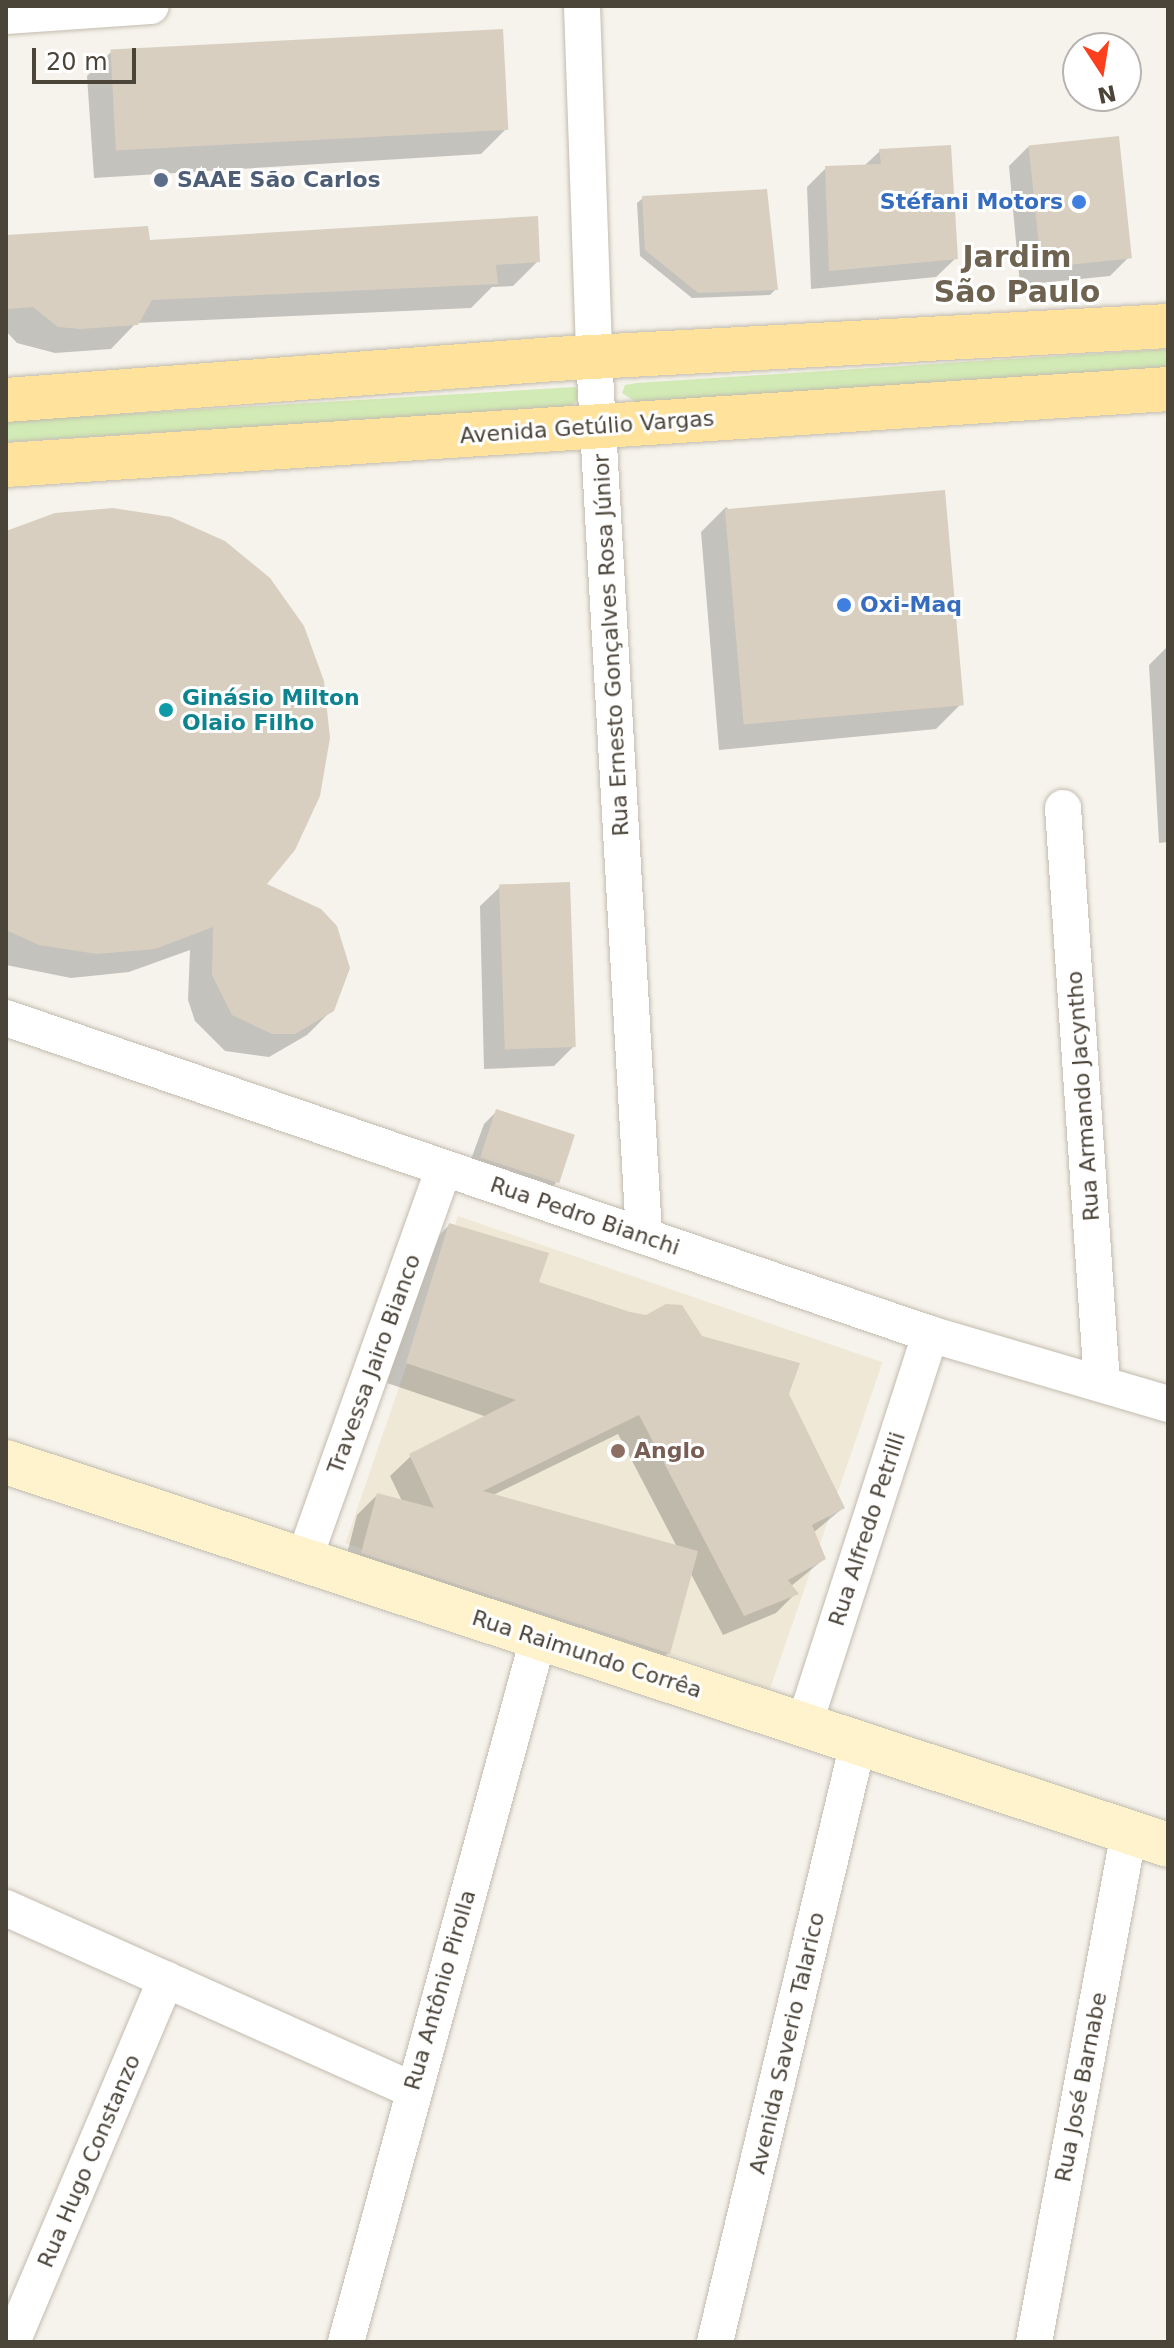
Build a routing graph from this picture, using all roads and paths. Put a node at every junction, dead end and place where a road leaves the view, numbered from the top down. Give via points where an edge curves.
1 (151, 6) edge
2 (582, 6) edge
3 (6, 16) edge
4 (1168, 326) edge
5 (594, 357) junction
6 (1168, 389) edge
7 (6, 400) edge
8 (600, 427) junction
9 (6, 465) edge
10 (1063, 808) dead end
11 (6, 1018) edge
12 (444, 1169) junction
13 (644, 1236) junction
14 (930, 1334) junction
15 (1102, 1383) junction
16 (1168, 1404) edge
17 (6, 1462) edge
18 (304, 1559) junction
19 (538, 1639) junction
20 (804, 1725) junction
21 (858, 1743) junction
22 (1149, 1838) edge
23 (6, 1908) edge
24 (166, 1979) junction
25 (412, 2090) junction
26 (12, 2342) edge
27 (346, 2342) edge
28 (715, 2342) edge
29 (1034, 2342) edge

1 - 3 street
2 - 5 street, Rua Ernesto Gonçalves Rosa Júnior
4 - 5 main road
5 - 7 main road
5 - 8 street, Rua Ernesto Gonçalves Rosa Júnior
6 - 8 main road, Avenida Getúlio Vargas
8 - 9 main road, Avenida Getúlio Vargas
8 - 13 street, Rua Ernesto Gonçalves Rosa Júnior
10 - 15 street, Rua Armando Jacyntho
11 - 12 street, Rua Pedro Bianchi
12 - 13 street, Rua Pedro Bianchi
12 - 18 street, Travessa Jairo Bianco
13 - 14 street, Rua Pedro Bianchi
14 - 15 street, Rua Pedro Bianchi
14 - 20 street, Rua Alfredo Petrilli
15 - 16 street, Rua Pedro Bianchi
17 - 18 main road, Rua Raimundo Corrêa
18 - 19 main road, Rua Raimundo Corrêa
19 - 20 main road, Rua Raimundo Corrêa
19 - 25 street, Rua Antônio Pirolla
20 - 21 main road, Rua Raimundo Corrêa
21 - 22 main road, Rua Raimundo Corrêa
21 - 28 street, Avenida Saverio Talarico
22 - 29 street, Rua José Barnabe
23 - 24 street
24 - 25 street
24 - 26 street, Rua Hugo Constanzo
25 - 27 street, Rua Antônio Pirolla

